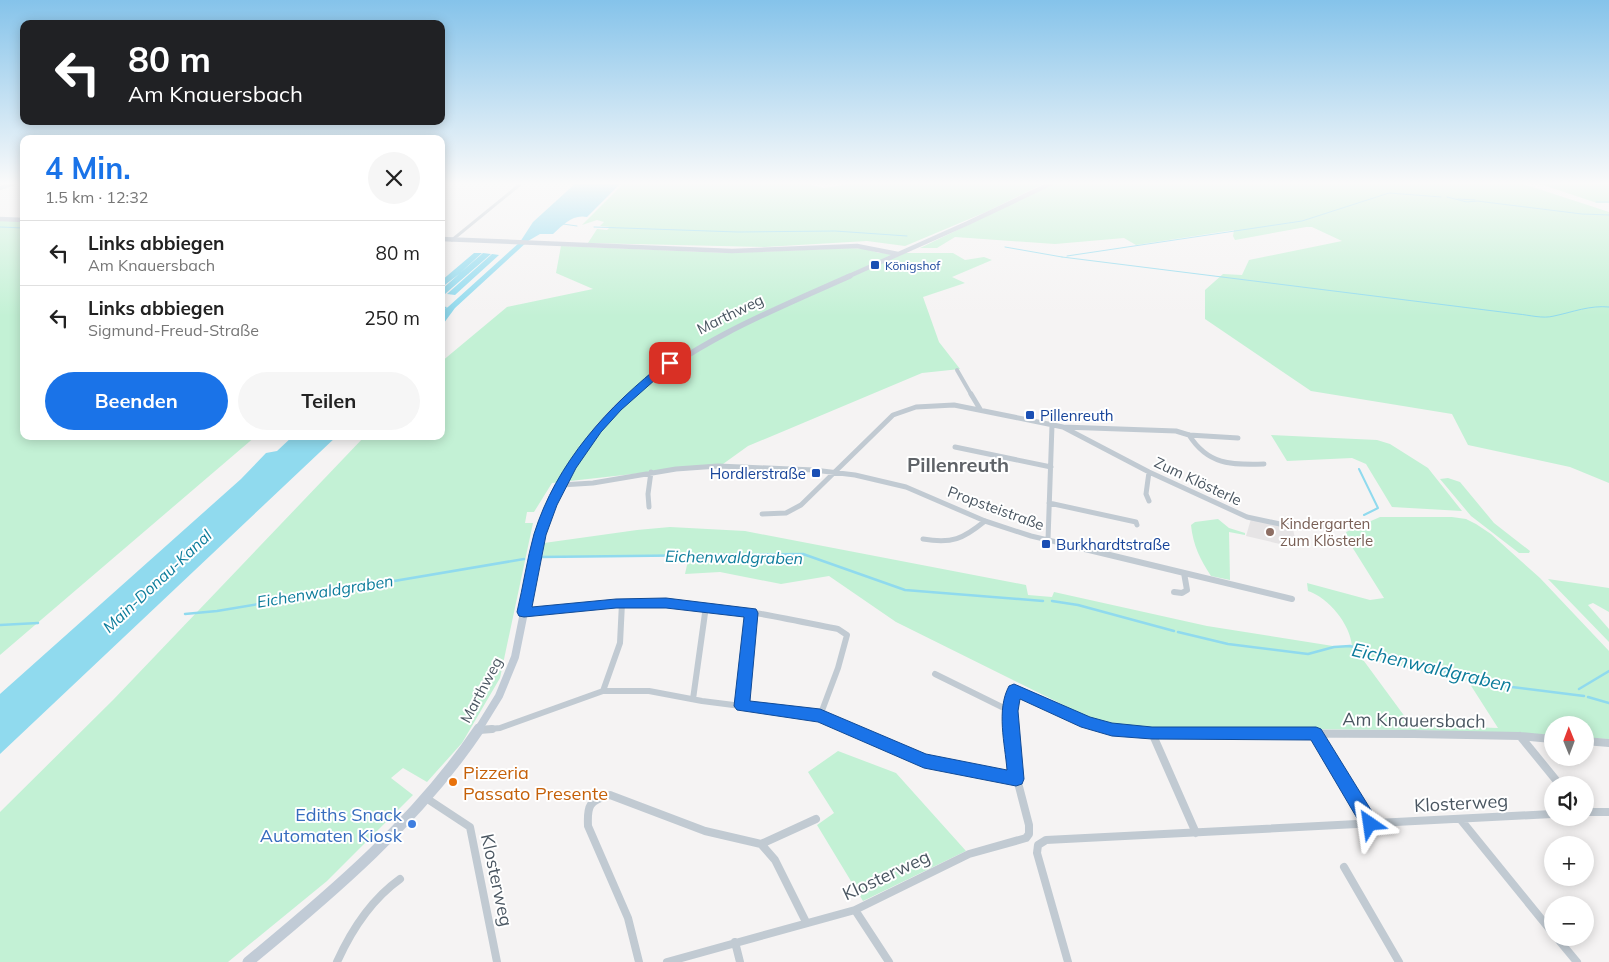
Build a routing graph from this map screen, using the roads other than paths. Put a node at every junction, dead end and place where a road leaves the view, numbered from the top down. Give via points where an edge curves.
1 (466, 227) edge
2 (960, 227) edge
3 (445, 239) edge
4 (452, 240) junction
5 (898, 254) junction
6 (958, 370) dead end
7 (980, 409) junction
8 (1052, 425) junction
9 (1063, 427) junction
10 (1189, 435) junction
11 (1238, 438) dead end
12 (955, 447) dead end
13 (1264, 464) dead end
14 (1050, 468) junction
15 (651, 472) junction
16 (1149, 472) junction
17 (833, 473) junction
18 (561, 485) junction
19 (1149, 501) dead end
20 (1049, 503) junction
21 (648, 507) dead end
22 (762, 514) dead end
23 (985, 521) junction
24 (1137, 525) dead end
25 (1331, 526) dead end
26 (923, 539) dead end
27 (1048, 540) junction
28 (1184, 573) junction
29 (1174, 592) dead end
30 (1292, 599) dead end
31 (622, 603) junction
32 (706, 606) junction
33 (524, 612) junction
34 (751, 613) junction
35 (935, 674) dead end
36 (603, 691) junction
37 (693, 699) junction
38 (742, 706) junction
39 (1010, 711) junction
40 (820, 716) junction
41 (478, 730) junction
42 (1152, 733) junction
43 (1316, 734) junction
44 (1520, 736) junction
45 (1544, 738) edge
46 (1594, 742) edge
47 (1609, 743) edge
48 (1553, 776) edge
49 (1016, 779) junction
50 (425, 798) junction
51 (1594, 812) edge
52 (1609, 812) edge
53 (1544, 815) edge
54 (816, 819) dead end
55 (1461, 820) junction
56 (1370, 824) junction
57 (1196, 833) junction
58 (761, 844) junction
59 (1344, 867) dead end
60 (400, 878) dead end
61 (855, 910) junction
62 (806, 922) junction
63 (1544, 922) edge
64 (735, 942) junction
65 (1563, 946) edge
66 (248, 962) edge
67 (337, 962) edge
68 (497, 962) edge
69 (639, 962) edge
70 (667, 962) edge
71 (740, 962) edge
72 (889, 962) edge
73 (1068, 962) edge
74 (1399, 962) edge
75 (1576, 962) edge

1 - 4 street
2 - 5 main road, Marthweg
3 - 4 main road
4 - 5 main road via 732,251 857,246
5 - 18 main road, Marthweg via 740,325 675,359 610,416 582,450
6 - 7 street
7 - 8 street, Zum Klösterle
7 - 17 street, Zum Klösterle via 930,405 893,415
8 - 9 street, Zum Klösterle
8 - 14 street
9 - 10 street, Zum Klösterle via 1176,431
9 - 16 street, Zum Klösterle
10 - 11 street, Zum Klösterle
10 - 13 street, Zum Klösterle via 1195,447 1229,464
12 - 14 street
14 - 20 street
15 - 17 street, Propsteistraße via 718,466
15 - 18 street, Propsteistraße via 602,482
15 - 21 street
16 - 19 street via 1146,494
16 - 25 street, Zum Klösterle via 1247,518 1294,527
17 - 22 street via 796,509 780,514
17 - 23 street, Propsteistraße via 906,487
18 - 33 main road, Marthweg via 540,535
20 - 24 street via 1136,522
20 - 27 street
23 - 26 street via 958,540 936,542
23 - 27 street, Propsteistraße
27 - 28 street, Propsteistraße
28 - 29 street via 1187,590
28 - 30 street, Propsteistraße
31 - 32 street
31 - 33 street
31 - 36 street via 620,643
32 - 34 street
32 - 37 street
33 - 41 main road, Marthweg via 511,670
34 - 38 street
34 - 40 street via 838,629 847,635
35 - 39 street
36 - 37 street via 650,691
36 - 41 street via 500,728
37 - 38 street
38 - 40 street
39 - 42 street, Am Knauersbach via 1014,690 1087,723
39 - 49 street
40 - 49 street via 924,761
41 - 50 main road, Marthweg
42 - 43 street, Am Knauersbach
42 - 57 street
43 - 44 street, Am Knauersbach
43 - 56 street
44 - 45 street, Am Knauersbach
44 - 48 street
46 - 47 street
49 - 61 street, Klosterweg via 1029,834 1019,841 969,854
50 - 66 main road, Marthweg via 350,874
50 - 68 street, Klosterweg via 470,827
51 - 52 street
53 - 55 street, Klosterweg
54 - 58 street
55 - 56 street, Klosterweg
55 - 63 street
56 - 57 street, Klosterweg
57 - 73 street, Klosterweg via 1046,840 1038,845 1037,853
58 - 62 street via 775,860
58 - 69 street via 705,830 610,795 596,799 587,810 588,826 628,918
59 - 74 street
60 - 67 street via 391,884 356,927
61 - 62 street, Klosterweg
61 - 72 street
62 - 64 street, Klosterweg
64 - 70 street, Klosterweg
64 - 71 street
65 - 75 street

